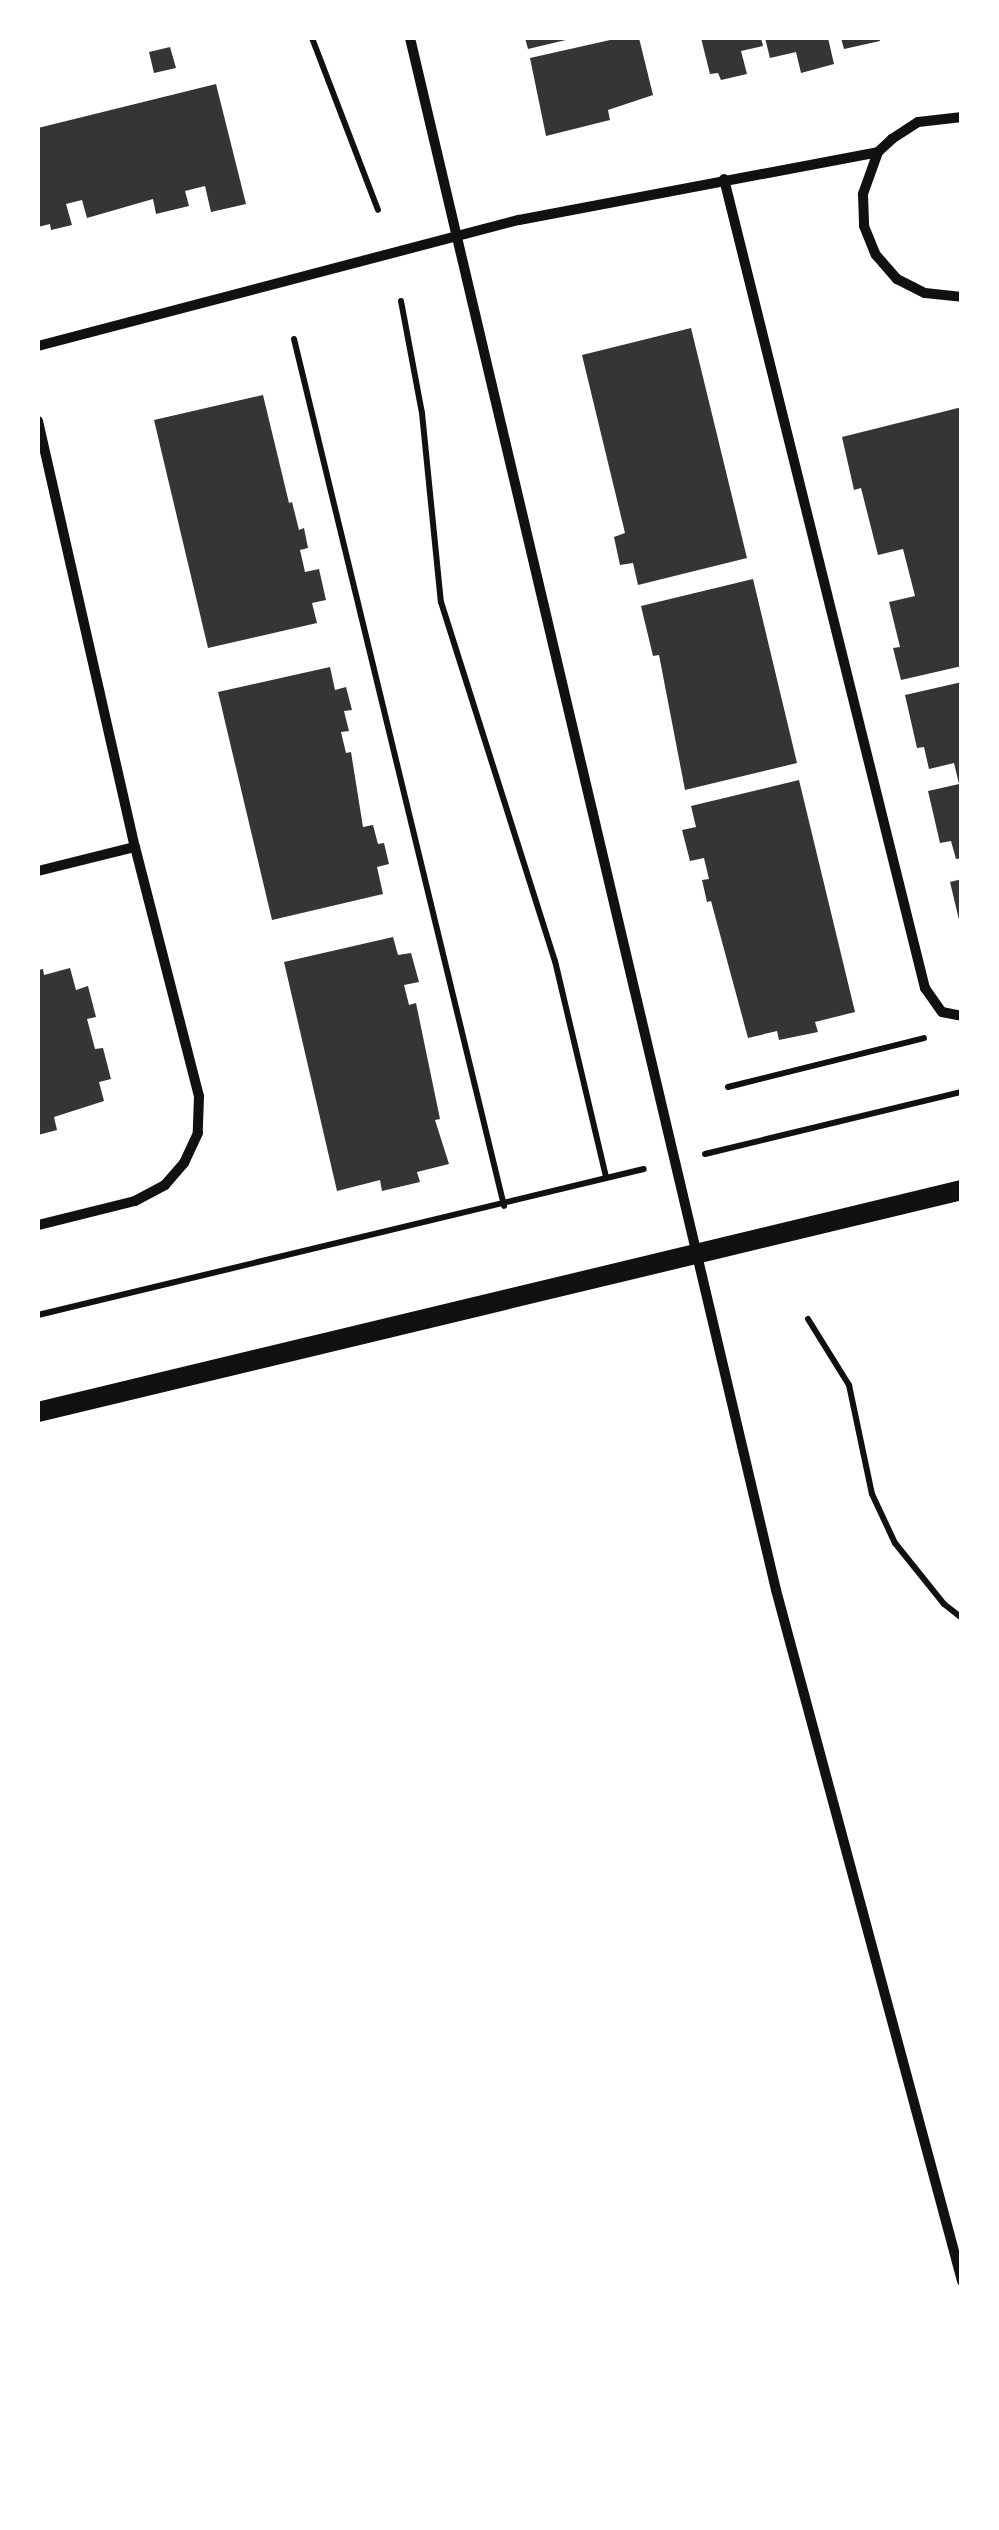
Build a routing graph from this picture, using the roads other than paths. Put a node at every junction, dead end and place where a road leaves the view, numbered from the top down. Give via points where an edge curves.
1 (410, 38) edge
2 (962, 117) edge
3 (878, 152) junction
4 (724, 178) junction
5 (460, 236) junction
6 (962, 297) edge
7 (38, 346) edge
8 (38, 421) edge
9 (135, 847) junction
10 (38, 871) edge
11 (962, 1016) edge
12 (962, 1190) edge
13 (38, 1224) edge
14 (695, 1252) junction
15 (38, 1412) edge
16 (962, 2281) edge

1 - 5 street
2 - 3 street via 918,122
3 - 4 street
3 - 6 street via 863,194 864,226 876,255 897,278 925,293
4 - 5 street
4 - 11 street via 925,988 942,1012
5 - 7 street
5 - 14 street
8 - 9 street
9 - 10 street
9 - 13 street via 199,1096 198,1134 165,1186 135,1202
12 - 14 main road
14 - 15 main road
14 - 16 street via 776,1590

